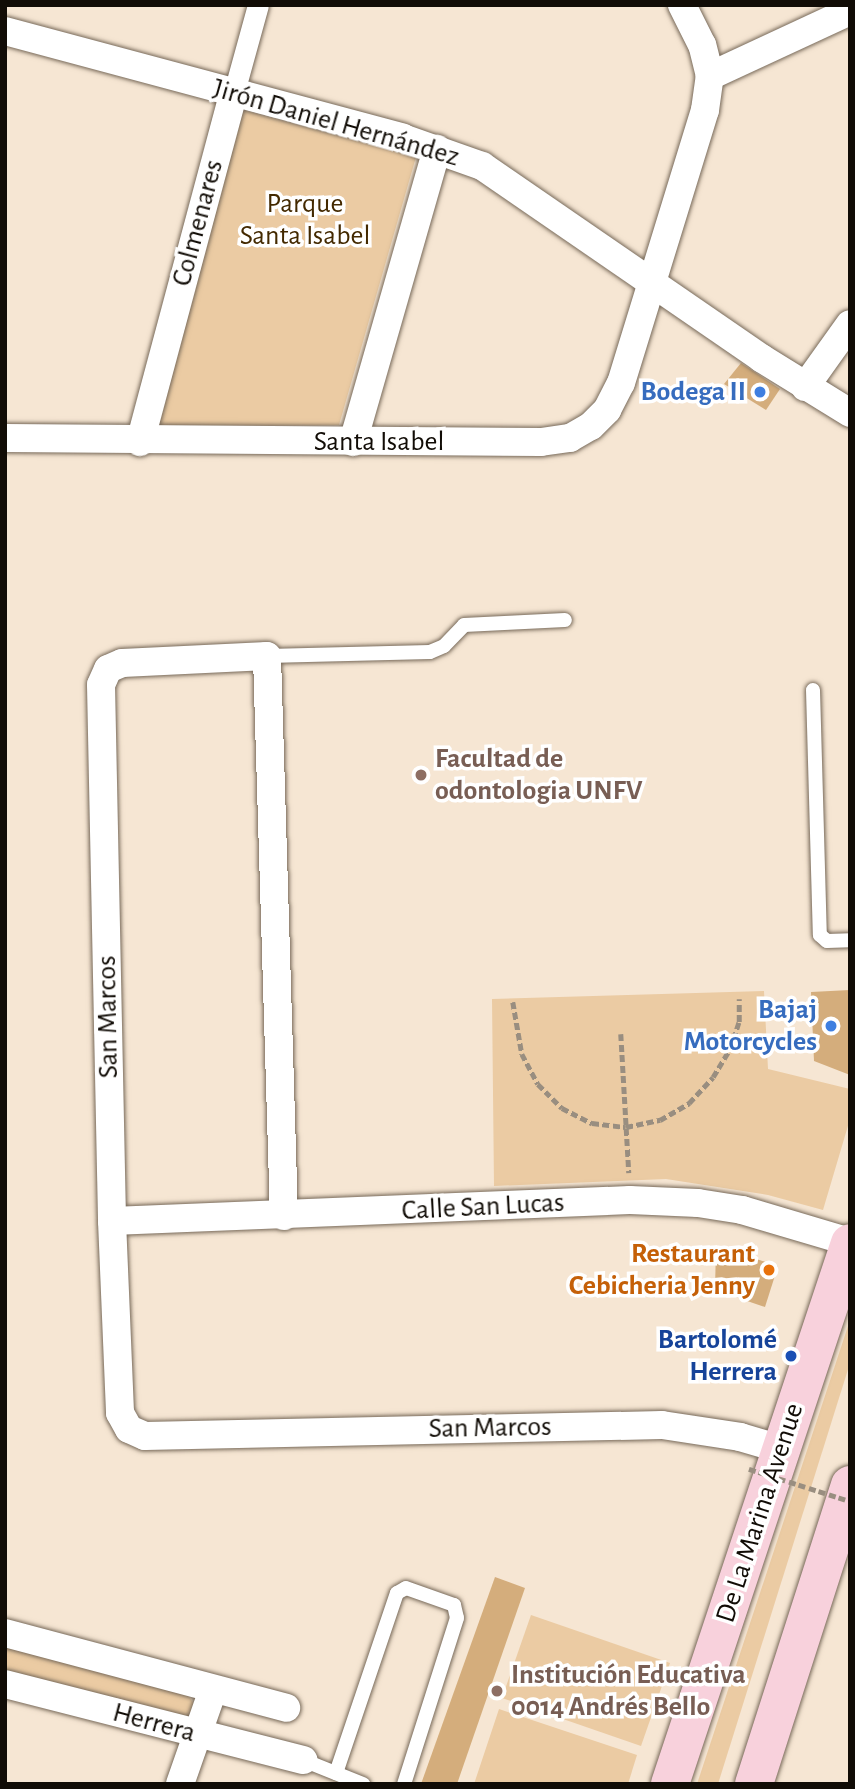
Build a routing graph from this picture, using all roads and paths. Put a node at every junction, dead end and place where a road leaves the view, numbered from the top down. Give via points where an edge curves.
1 (258, 5) edge
2 (682, 5) edge
3 (850, 11) edge
4 (5, 31) edge
5 (710, 76) junction
6 (233, 92) junction
7 (438, 149) junction
8 (654, 282) junction
9 (850, 324) edge
10 (805, 387) junction
11 (850, 413) edge
12 (5, 438) edge
13 (140, 442) junction
14 (353, 442) junction
15 (565, 620) dead end
16 (267, 656) junction
17 (813, 690) dead end
18 (850, 940) edge
19 (739, 999) dead end
20 (513, 1002) dead end
21 (621, 1034) dead end
22 (626, 1127) junction
23 (630, 1200) junction
24 (284, 1216) junction
25 (112, 1222) junction
26 (850, 1242) edge
27 (781, 1449) junction
28 (749, 1469) dead end
29 (850, 1485) edge
30 (850, 1501) edge
31 (841, 1541) edge
32 (5, 1633) edge
33 (5, 1684) edge
34 (213, 1690) junction
35 (286, 1708) dead end
36 (198, 1735) junction
37 (303, 1760) joint
38 (336, 1773) junction
39 (180, 1784) edge
40 (363, 1784) edge
41 (404, 1784) edge
42 (670, 1784) edge
43 (754, 1784) edge

1 - 6 street, Colmenares
2 - 5 street via 702,46
3 - 5 street
4 - 6 street, Jirón Daniel Hernández
5 - 8 street via 705,110
6 - 7 street, Jirón Daniel Hernández
6 - 13 street, Colmenares
7 - 8 street, Jirón Daniel Hernández via 482,166
7 - 14 street
8 - 10 street, Jirón Daniel Hernández
8 - 14 street, Santa Isabel via 621,383 607,410 570,438
9 - 10 street
10 - 11 street, Jirón Daniel Hernández
12 - 13 street, Santa Isabel
13 - 14 street, Santa Isabel
15 - 16 lane via 464,625 444,646 430,652
16 - 24 street
16 - 25 street, San Marcos via 122,663 108,669 101,685
17 - 18 lane via 820,935 827,941
19 - 22 path via 730,1049 713,1077 688,1103 660,1120
20 - 22 path via 522,1054 538,1084 562,1108 592,1123
21 - 22 path
22 - 23 path
23 - 24 street, Calle San Lucas
23 - 26 street, Calle San Lucas via 742,1210
24 - 25 street, Calle San Lucas
25 - 27 street, San Marcos via 120,1413 129,1429 145,1436 662,1425 740,1437
26 - 27 main road, De La Marina Avenue
27 - 42 main road, De La Marina Avenue
28 - 30 path, bridge
29 - 31 main road
31 - 43 main road
32 - 34 street, Herrera
33 - 36 street, Herrera
34 - 35 street, Herrera
34 - 36 street
36 - 37 street, Herrera
36 - 39 street
37 - 38 lane
38 - 40 lane
38 - 41 lane via 397,1593 406,1588 454,1605 457,1618

